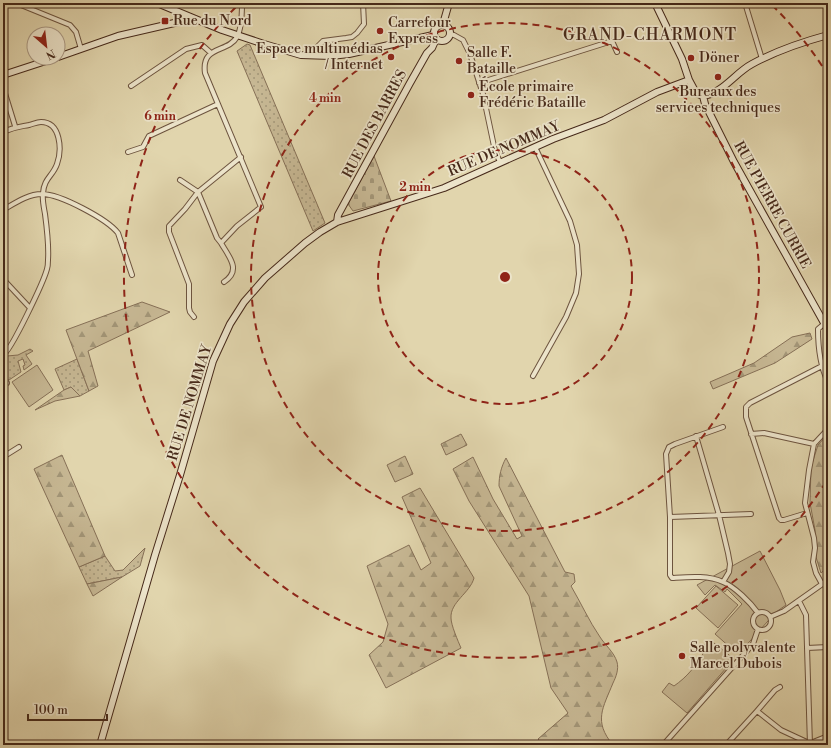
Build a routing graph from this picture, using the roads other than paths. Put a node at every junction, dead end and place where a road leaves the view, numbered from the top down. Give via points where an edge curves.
1 (16, 3) edge
2 (157, 3) edge
3 (242, 3) edge
4 (363, 3) edge
5 (449, 3) edge
6 (655, 3) edge
7 (745, 3) edge
8 (189, 17) junction
9 (442, 24) junction
10 (450, 34) junction
11 (828, 35) edge
12 (237, 36) junction
13 (435, 37) junction
14 (81, 49) junction
15 (616, 52) dead end
16 (211, 53) junction
17 (66, 54) edge
18 (315, 56) junction
19 (762, 59) junction
20 (31, 66) edge
21 (3, 75) edge
22 (689, 80) junction
23 (480, 83) junction
24 (131, 86) dead end
25 (3, 87) edge
26 (703, 96) junction
27 (218, 104) junction
28 (15, 126) junction
29 (3, 132) edge
30 (535, 148) junction
31 (128, 152) dead end
32 (241, 157) junction
33 (500, 162) junction
34 (180, 180) dead end
35 (198, 192) junction
36 (43, 194) junction
37 (3, 210) edge
38 (337, 222) junction
39 (221, 242) junction
40 (132, 276) dead end
41 (3, 279) edge
42 (224, 282) dead end
43 (30, 308) junction
44 (194, 317) dead end
45 (824, 324) junction
46 (828, 330) edge
47 (3, 355) edge
48 (822, 366) junction
49 (533, 376) dead end
50 (828, 382) edge
51 (722, 427) dead end
52 (828, 429) edge
53 (751, 434) junction
54 (696, 436) junction
55 (814, 444) junction
56 (20, 447) dead end
57 (3, 457) edge
58 (807, 513) junction
59 (751, 514) dead end
60 (719, 515) junction
61 (670, 517) junction
62 (828, 580) edge
63 (723, 582) junction
64 (822, 584) junction
65 (799, 601) junction
66 (758, 613) junction
67 (770, 617) junction
68 (758, 630) junction
69 (807, 648) junction
70 (828, 648) edge
71 (780, 687) dead end
72 (3, 698) edge
73 (3, 704) edge
74 (757, 711) junction
75 (828, 736) edge
76 (809, 744) edge
77 (100, 745) edge
78 (663, 745) edge
79 (726, 745) edge

1 - 14 street via 70,25 76,32
2 - 8 street
3 - 12 street
4 - 18 street via 364,24 357,33 352,37 324,41 317,47
5 - 9 street
6 - 22 street via 682,59
7 - 19 street
8 - 12 street
8 - 14 street via 183,21 118,36
9 - 10 street via 447,26
9 - 13 street via 434,28
10 - 13 street via 446,40 441,41
10 - 23 street via 463,40
11 - 19 street via 786,48
12 - 16 street via 233,42
12 - 18 street via 297,54
13 - 18 street via 349,54
13 - 38 street, RUE DES BARRES via 432,48 410,83 338,215
14 - 17 street
15 - 23 street via 612,41
16 - 24 street via 202,45 186,49
16 - 27 street via 204,67
19 - 26 street via 748,66 719,89
20 - 21 street
22 - 26 street via 696,93
22 - 30 street, RUE DE NOMMAY via 657,92 604,120
23 - 33 street via 494,151
25 - 28 street
26 - 45 street, RUE PIERRE CURRIE via 734,162
27 - 31 street via 149,136 143,147
27 - 32 street
28 - 29 street
28 - 36 street via 40,121 47,123 59,136 58,162 45,182
30 - 33 street, RUE DE NOMMAY
30 - 49 street via 570,221 577,245 579,274 576,293 566,317
32 - 35 street
32 - 39 street via 262,207
33 - 38 street, RUE DE NOMMAY via 444,188
34 - 35 street
35 - 39 street
35 - 44 street via 169,226 189,284 189,308
36 - 37 street via 19,200
36 - 40 street via 65,200 114,227 118,232
36 - 43 street via 48,268
38 - 77 street, RUE DE NOMMAY via 305,243 265,278 244,302 225,335 200,404
39 - 42 street via 234,272
41 - 43 street
43 - 47 street via 6,354
45 - 46 street, RUE PIERRE CURRIE
45 - 48 street via 818,329
48 - 50 street
48 - 53 street via 750,403 746,407 746,417
51 - 54 street
52 - 55 street
53 - 55 street via 764,433
53 - 58 street via 779,518 784,520
54 - 60 street
54 - 61 street via 669,447 666,454
55 - 58 street via 805,503
56 - 57 street
58 - 64 street via 814,538 813,562
59 - 60 street
60 - 61 street
60 - 63 street via 730,564
61 - 63 street via 672,578 705,578
62 - 64 street
63 - 66 street via 745,598
64 - 65 street
65 - 67 street
65 - 69 street via 806,615
66 - 67 street via 763,612
66 - 68 street via 753,621
67 - 68 street via 770,626 766,630
68 - 78 street via 753,644
69 - 70 street
69 - 76 street
71 - 74 street
72 - 73 street
74 - 76 street via 780,730
74 - 79 street
75 - 76 street

